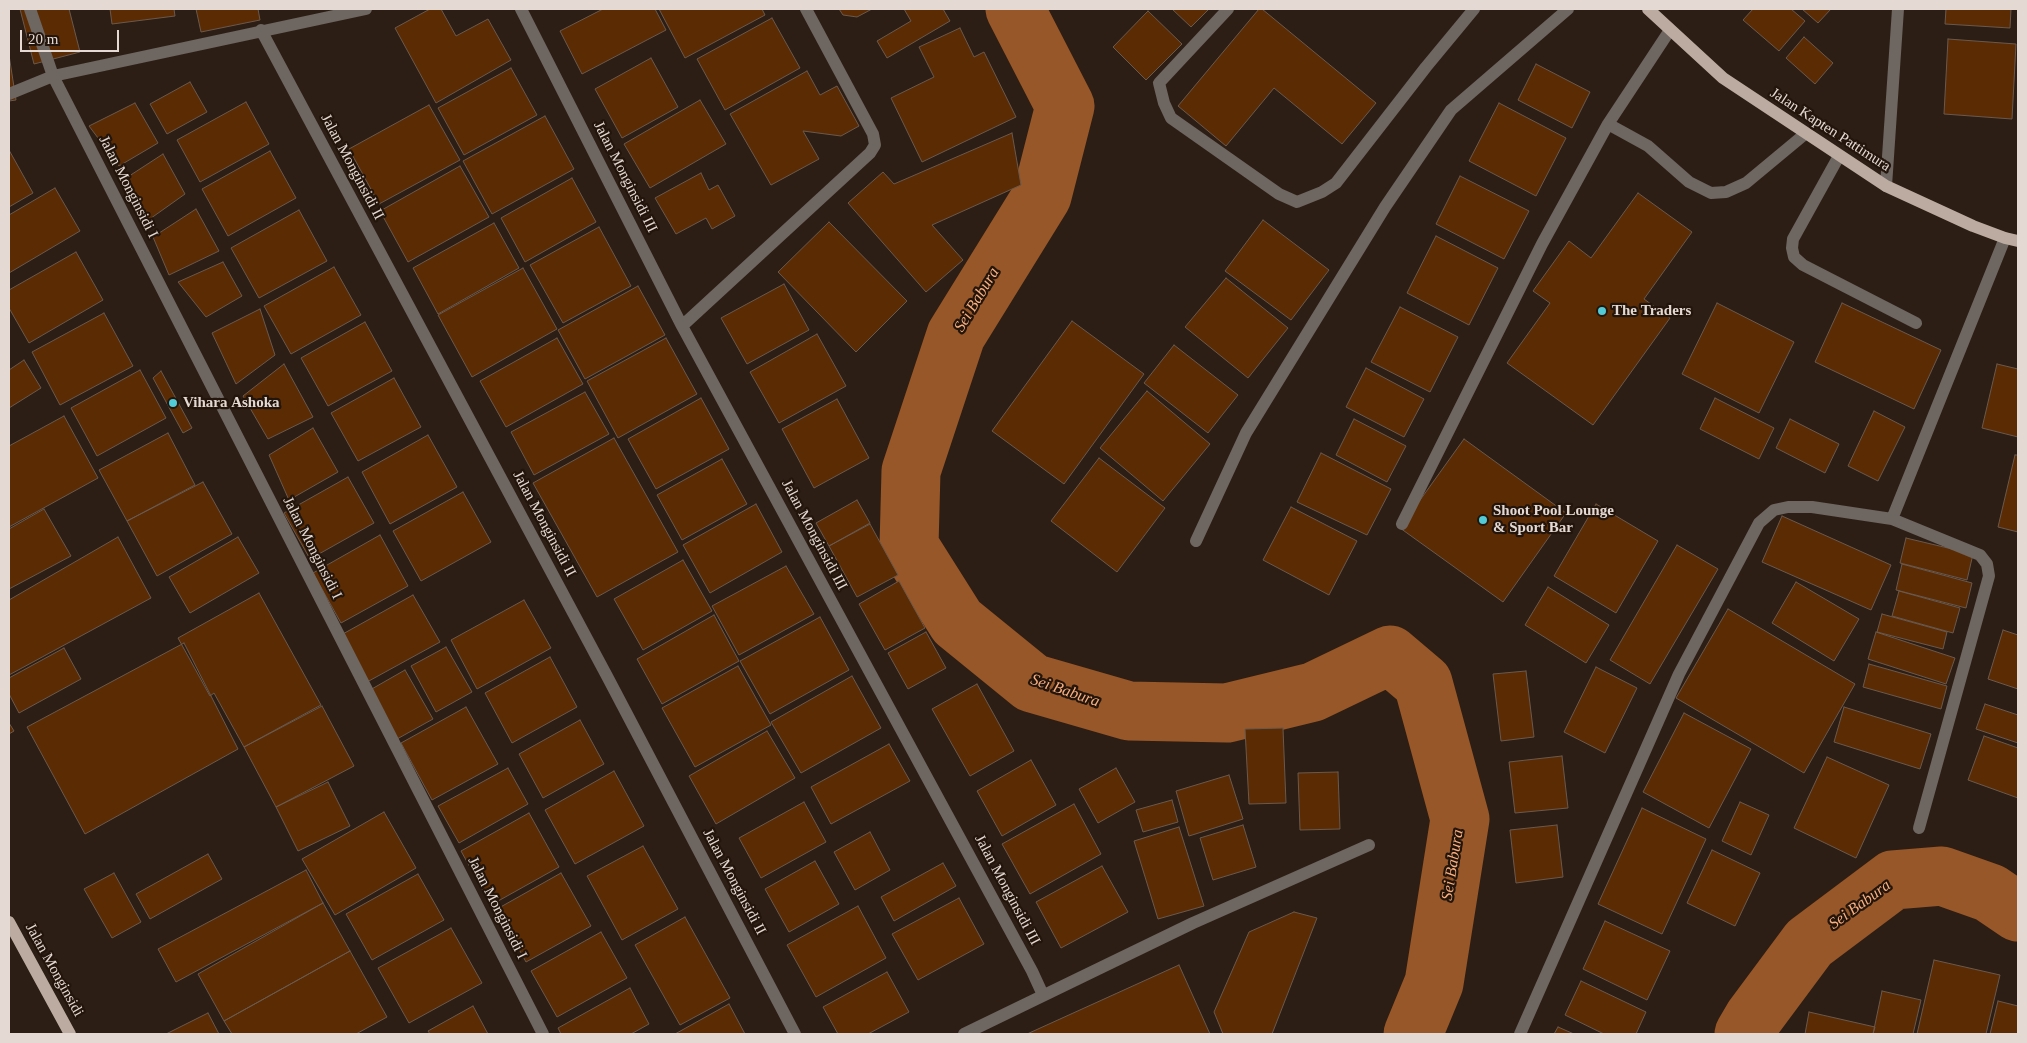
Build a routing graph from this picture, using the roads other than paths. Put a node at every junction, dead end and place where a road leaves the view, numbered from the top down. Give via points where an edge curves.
1 (30, 9) edge
2 (366, 9) edge
3 (521, 9) edge
4 (806, 9) edge
5 (1228, 9) edge
6 (1474, 9) edge
7 (1568, 9) edge
8 (1648, 9) edge
9 (1898, 9) edge
10 (261, 30) junction
11 (1670, 30) junction
12 (52, 76) junction
13 (9, 94) edge
14 (1608, 124) junction
15 (1805, 134) junction
16 (1839, 156) junction
17 (1886, 186) junction
18 (2004, 238) junction
19 (2018, 241) edge
20 (1916, 323) dead end
21 (682, 326) junction
22 (1892, 519) junction
23 (1402, 524) dead end
24 (1196, 541) dead end
25 (1919, 828) dead end
26 (1369, 845) dead end
27 (9, 922) edge
28 (1042, 995) junction
29 (70, 1034) edge
30 (543, 1034) edge
31 (795, 1034) edge
32 (964, 1034) edge
33 (1520, 1034) edge

1 - 12 street, Jalan Monginsidi I
2 - 10 street
3 - 21 street, Jalan Monginsidi III
4 - 21 street via 874,134 875,145
5 - 6 street via 1159,83 1164,103 1171,118 1279,194 1297,202 1336,183
7 - 24 street via 1451,110 1385,207 1246,433
8 - 11 main road, Jalan Kapten Pattimura
9 - 17 street
10 - 12 street
10 - 31 street, Jalan Monginsidi II via 604,669
11 - 14 street
11 - 15 main road, Jalan Kapten Pattimura via 1723,78
12 - 13 street
12 - 30 street, Jalan Monginsidi I
14 - 15 street via 1648,146 1689,182 1711,193 1726,192 1746,183
14 - 23 street via 1542,244
15 - 16 main road, Jalan Kapten Pattimura
16 - 17 main road, Jalan Kapten Pattimura
16 - 20 street via 1793,239 1794,257 1803,265
17 - 18 main road, Jalan Kapten Pattimura
18 - 19 main road, Jalan Kapten Pattimura
18 - 22 street
21 - 28 street, Jalan Monginsidi III via 1032,971
22 - 25 street via 1980,555 1989,576
22 - 33 street via 1812,507 1788,507 1774,510 1759,523 1679,674
26 - 28 street
27 - 29 main road, Jalan Monginsidi
28 - 32 street

